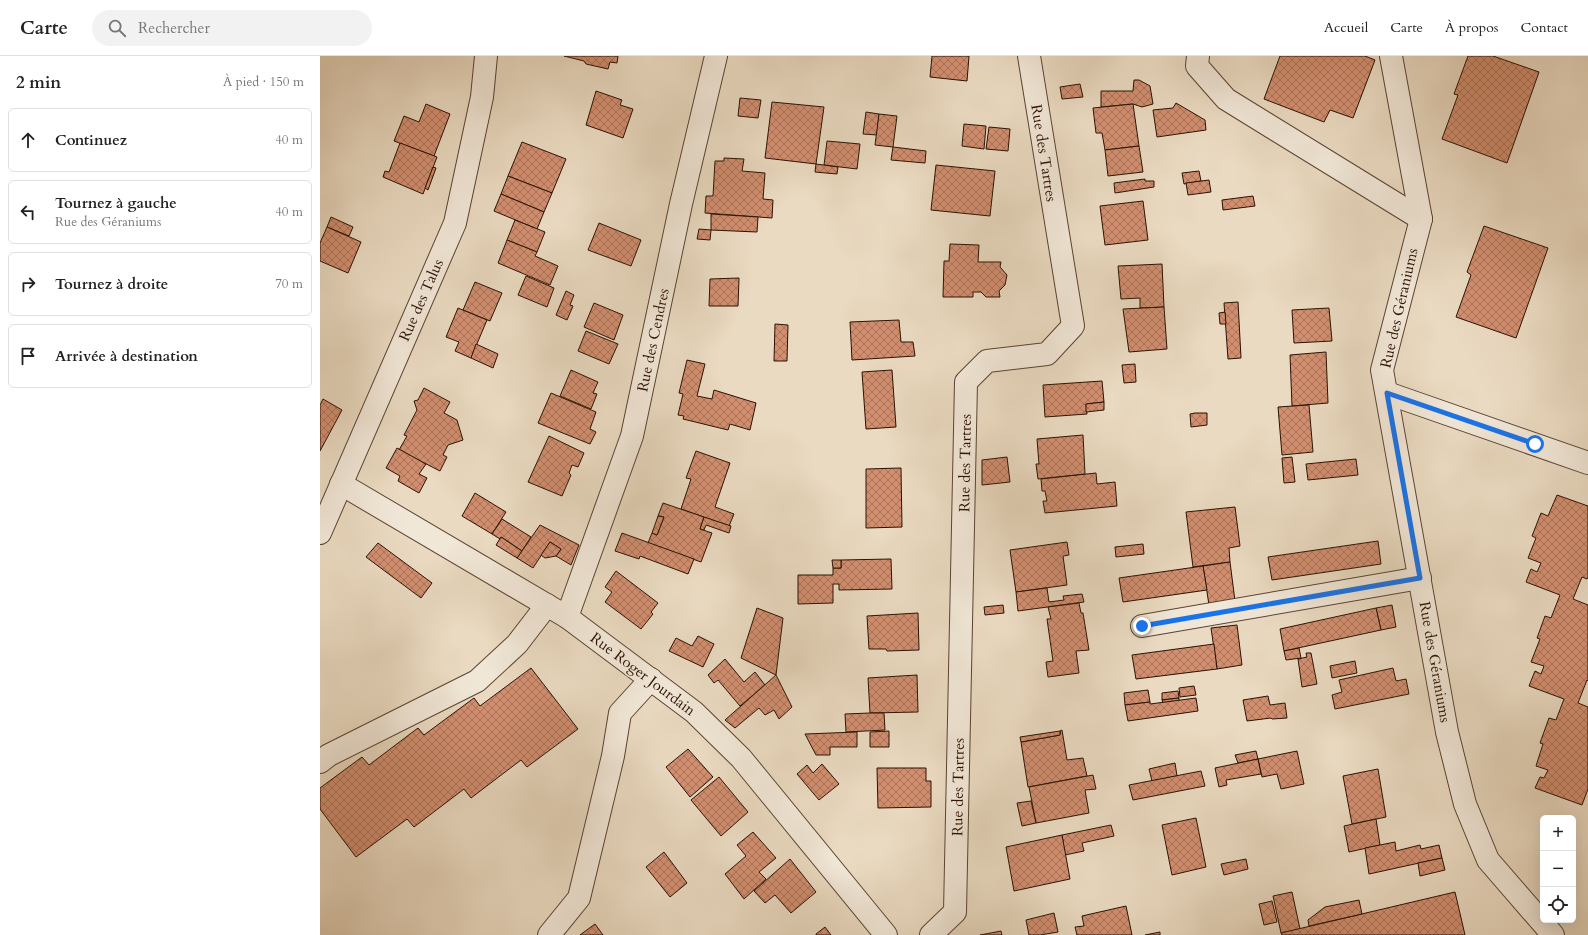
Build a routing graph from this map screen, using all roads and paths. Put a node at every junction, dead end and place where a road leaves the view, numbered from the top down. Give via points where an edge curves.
1 (486, 56) edge
2 (716, 56) edge
3 (1029, 56) edge
4 (1198, 56) edge
5 (1391, 56) edge
6 (1421, 219) junction
7 (1387, 393) junction
8 (1588, 462) edge
9 (341, 484) junction
10 (320, 533) edge
11 (1420, 578) junction
12 (547, 605) junction
13 (567, 617) junction
14 (1142, 626) dead end
15 (651, 679) junction
16 (320, 762) edge
17 (548, 935) edge
18 (886, 935) edge
19 (931, 935) edge
20 (1553, 935) edge

1 - 9 street, Rue des Talus via 482,97 455,223
2 - 13 street, Rue des Cendres via 681,204 632,436
3 - 19 street, Rue des Tartres via 1073,326 1047,354 987,362 966,382 955,912
4 - 6 street via 1197,66 1226,99
5 - 6 street, Rue des Géraniums
6 - 7 street, Rue des Géraniums via 1382,370
7 - 8 street
7 - 11 street, Rue des Géraniums
9 - 10 street, Rue des Talus
9 - 12 street, Rue Roger Jourdain
11 - 14 street
11 - 20 street, Rue des Géraniums via 1447,732 1465,804 1488,860
12 - 13 street, Rue Roger Jourdain
12 - 16 street via 517,644 477,681 329,755
13 - 15 street, Rue Roger Jourdain
15 - 17 street via 620,713 613,756 579,898
15 - 18 street, Rue Roger Jourdain via 694,712 741,758

